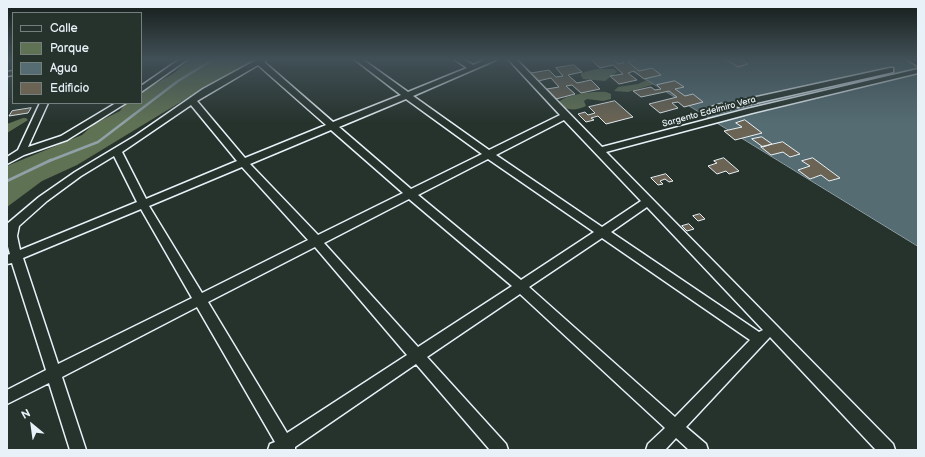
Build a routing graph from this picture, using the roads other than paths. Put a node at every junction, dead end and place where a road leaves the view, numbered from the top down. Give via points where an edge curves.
1 (155, 80) edge
2 (224, 80) edge
3 (283, 80) edge
4 (387, 80) edge
5 (442, 80) edge
6 (531, 80) edge
7 (845, 80) edge
8 (879, 80) edge
9 (142, 89) edge
10 (407, 95) junction
11 (192, 101) junction
12 (44, 104) edge
13 (120, 104) edge
14 (750, 111) junction
15 (565, 116) junction
16 (333, 126) junction
17 (116, 150) junction
18 (599, 151) junction
19 (21, 153) junction
20 (488, 154) junction
21 (7, 155) edge
22 (7, 161) edge
23 (244, 163) junction
24 (410, 194) junction
25 (649, 201) junction
26 (143, 204) junction
27 (10, 227) edge
28 (603, 231) junction
29 (316, 241) junction
30 (11, 258) edge
31 (520, 286) junction
32 (200, 299) junction
33 (770, 329) junction
34 (759, 339) junction
35 (418, 356) junction
36 (53, 374) junction
37 (7, 397) edge
38 (674, 428) junction
39 (283, 448) edge
40 (78, 450) edge
41 (500, 450) edge
42 (654, 450) edge
43 (700, 450) edge
44 (887, 450) edge

1 - 9 street
2 - 11 street
3 - 16 street
4 - 10 street
5 - 10 street
6 - 15 street
7 - 14 street, Sargento Edelmiro Vera via 738,104
8 - 14 street, Sargento Edelmiro Vera
10 - 16 street
10 - 20 street
11 - 17 street
11 - 23 street
12 - 19 street
13 - 19 street via 64,138
14 - 18 street, Sargento Edelmiro Vera
15 - 18 street
15 - 20 street
16 - 23 street
16 - 24 street
17 - 26 street
17 - 27 street via 43,199
18 - 25 street
19 - 21 street
19 - 22 street
20 - 24 street
20 - 28 street
23 - 26 street
23 - 29 street
24 - 29 street
24 - 31 street
25 - 28 street
25 - 33 street
26 - 30 street
26 - 32 street
27 - 30 street
28 - 31 street
28 - 34 street
29 - 32 street
29 - 35 street
30 - 36 street
31 - 35 street
31 - 38 street
32 - 36 street
32 - 39 street
33 - 34 street
33 - 44 street
34 - 38 street
35 - 39 street
35 - 41 street
36 - 37 street
36 - 40 street
38 - 42 street
38 - 43 street

